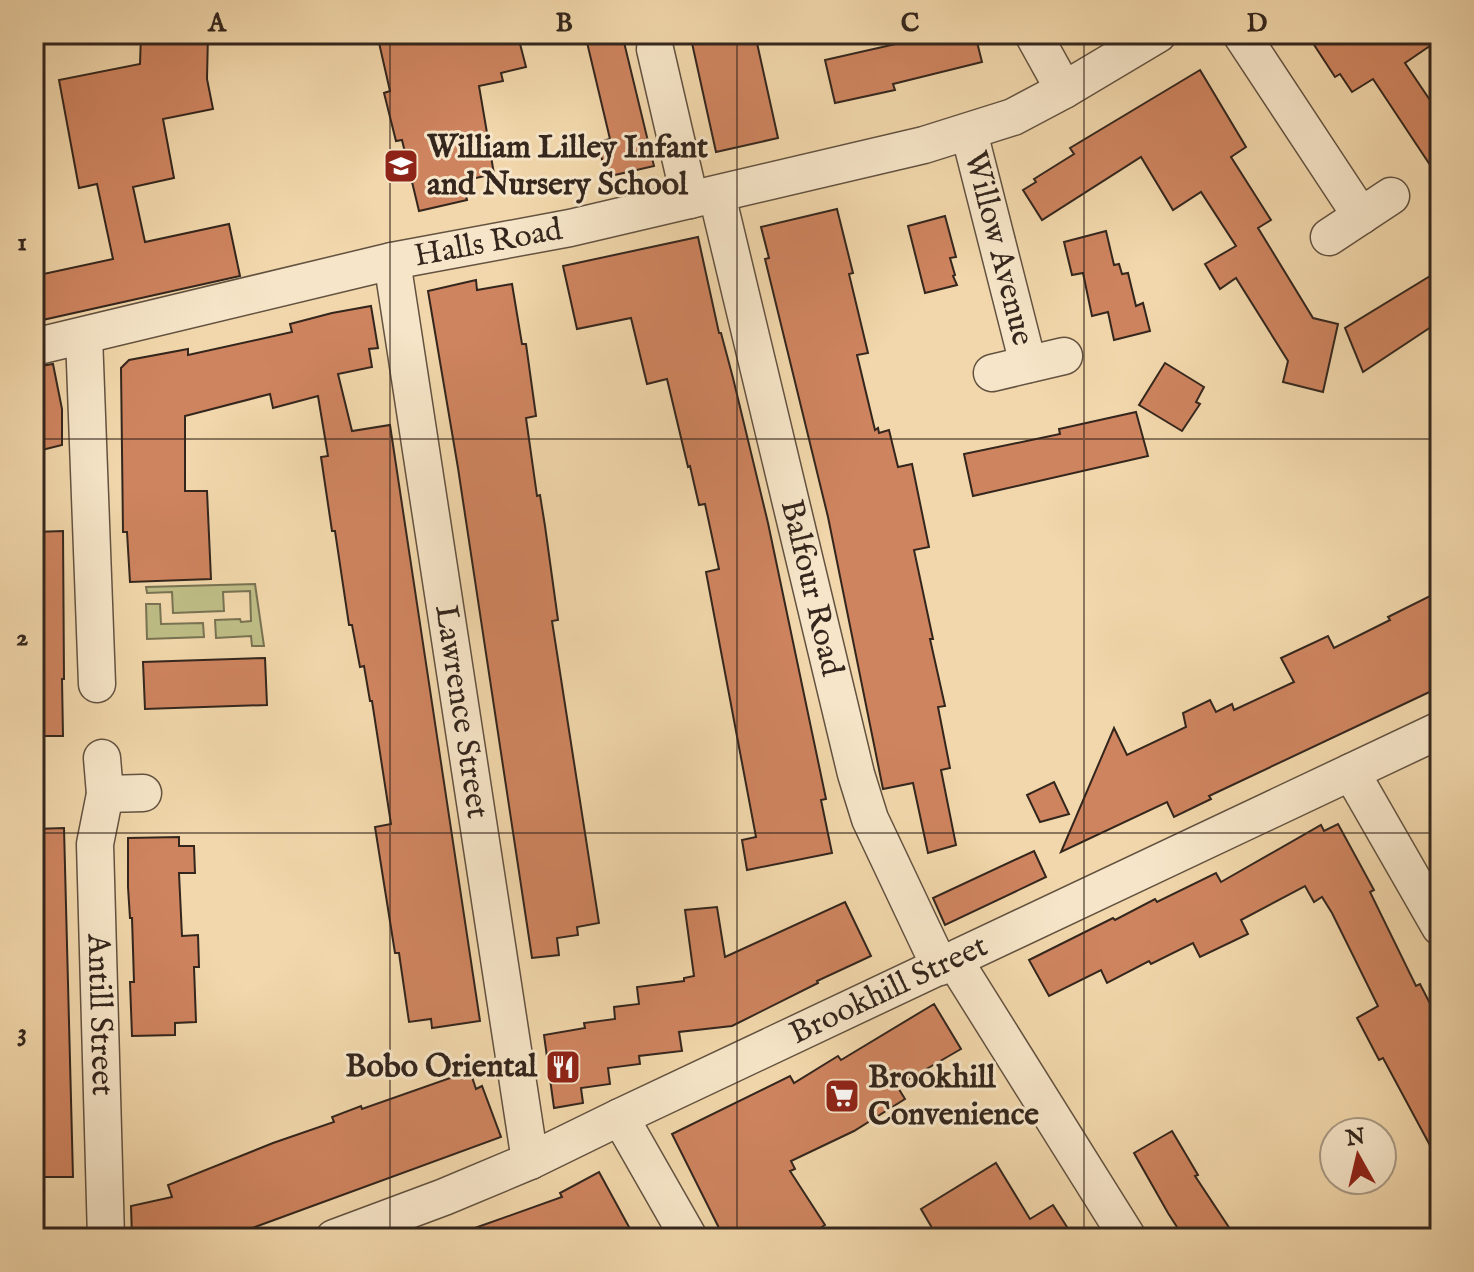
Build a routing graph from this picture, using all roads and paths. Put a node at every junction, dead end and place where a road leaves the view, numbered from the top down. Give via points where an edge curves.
1 (1033, 34) edge
2 (1158, 34) edge
3 (1241, 34) edge
4 (655, 49) dead end
5 (1064, 90) junction
6 (969, 132) junction
7 (1391, 196) dead end
8 (704, 197) junction
9 (1361, 216) junction
10 (1329, 237) dead end
11 (392, 261) junction
12 (84, 336) junction
13 (34, 347) edge
14 (1064, 356) dead end
15 (1028, 364) junction
16 (992, 373) dead end
17 (97, 684) dead end
18 (1440, 730) edge
19 (102, 758) dead end
20 (1351, 772) junction
21 (143, 793) dead end
22 (105, 794) junction
23 (1440, 927) edge
24 (947, 964) junction
25 (620, 1117) junction
26 (530, 1161) junction
27 (106, 1238) edge
28 (334, 1238) edge
29 (689, 1238) edge
30 (1128, 1238) edge

1 - 5 street
2 - 5 street, Halls Road
3 - 9 street
4 - 8 street, Balfour Road
5 - 6 street, Halls Road via 1013,117
6 - 8 street, Halls Road
6 - 15 street, Willow Avenue
7 - 9 street
8 - 11 street, Halls Road
8 - 24 street, Balfour Road via 870,819
9 - 10 street
11 - 12 street, Halls Road
11 - 26 street, Lawrence Street
12 - 13 street, Halls Road
12 - 17 street
14 - 15 street, Willow Avenue
15 - 16 street, Willow Avenue
18 - 20 street, Brookhill Street
19 - 22 street, Antill Street
20 - 23 street
20 - 24 street, Brookhill Street
21 - 22 street
22 - 27 street, Antill Street via 95,844
24 - 25 street, Brookhill Street
24 - 30 street, Balfour Road
25 - 26 street, Brookhill Street
25 - 29 street
26 - 28 street, Brookhill Street

